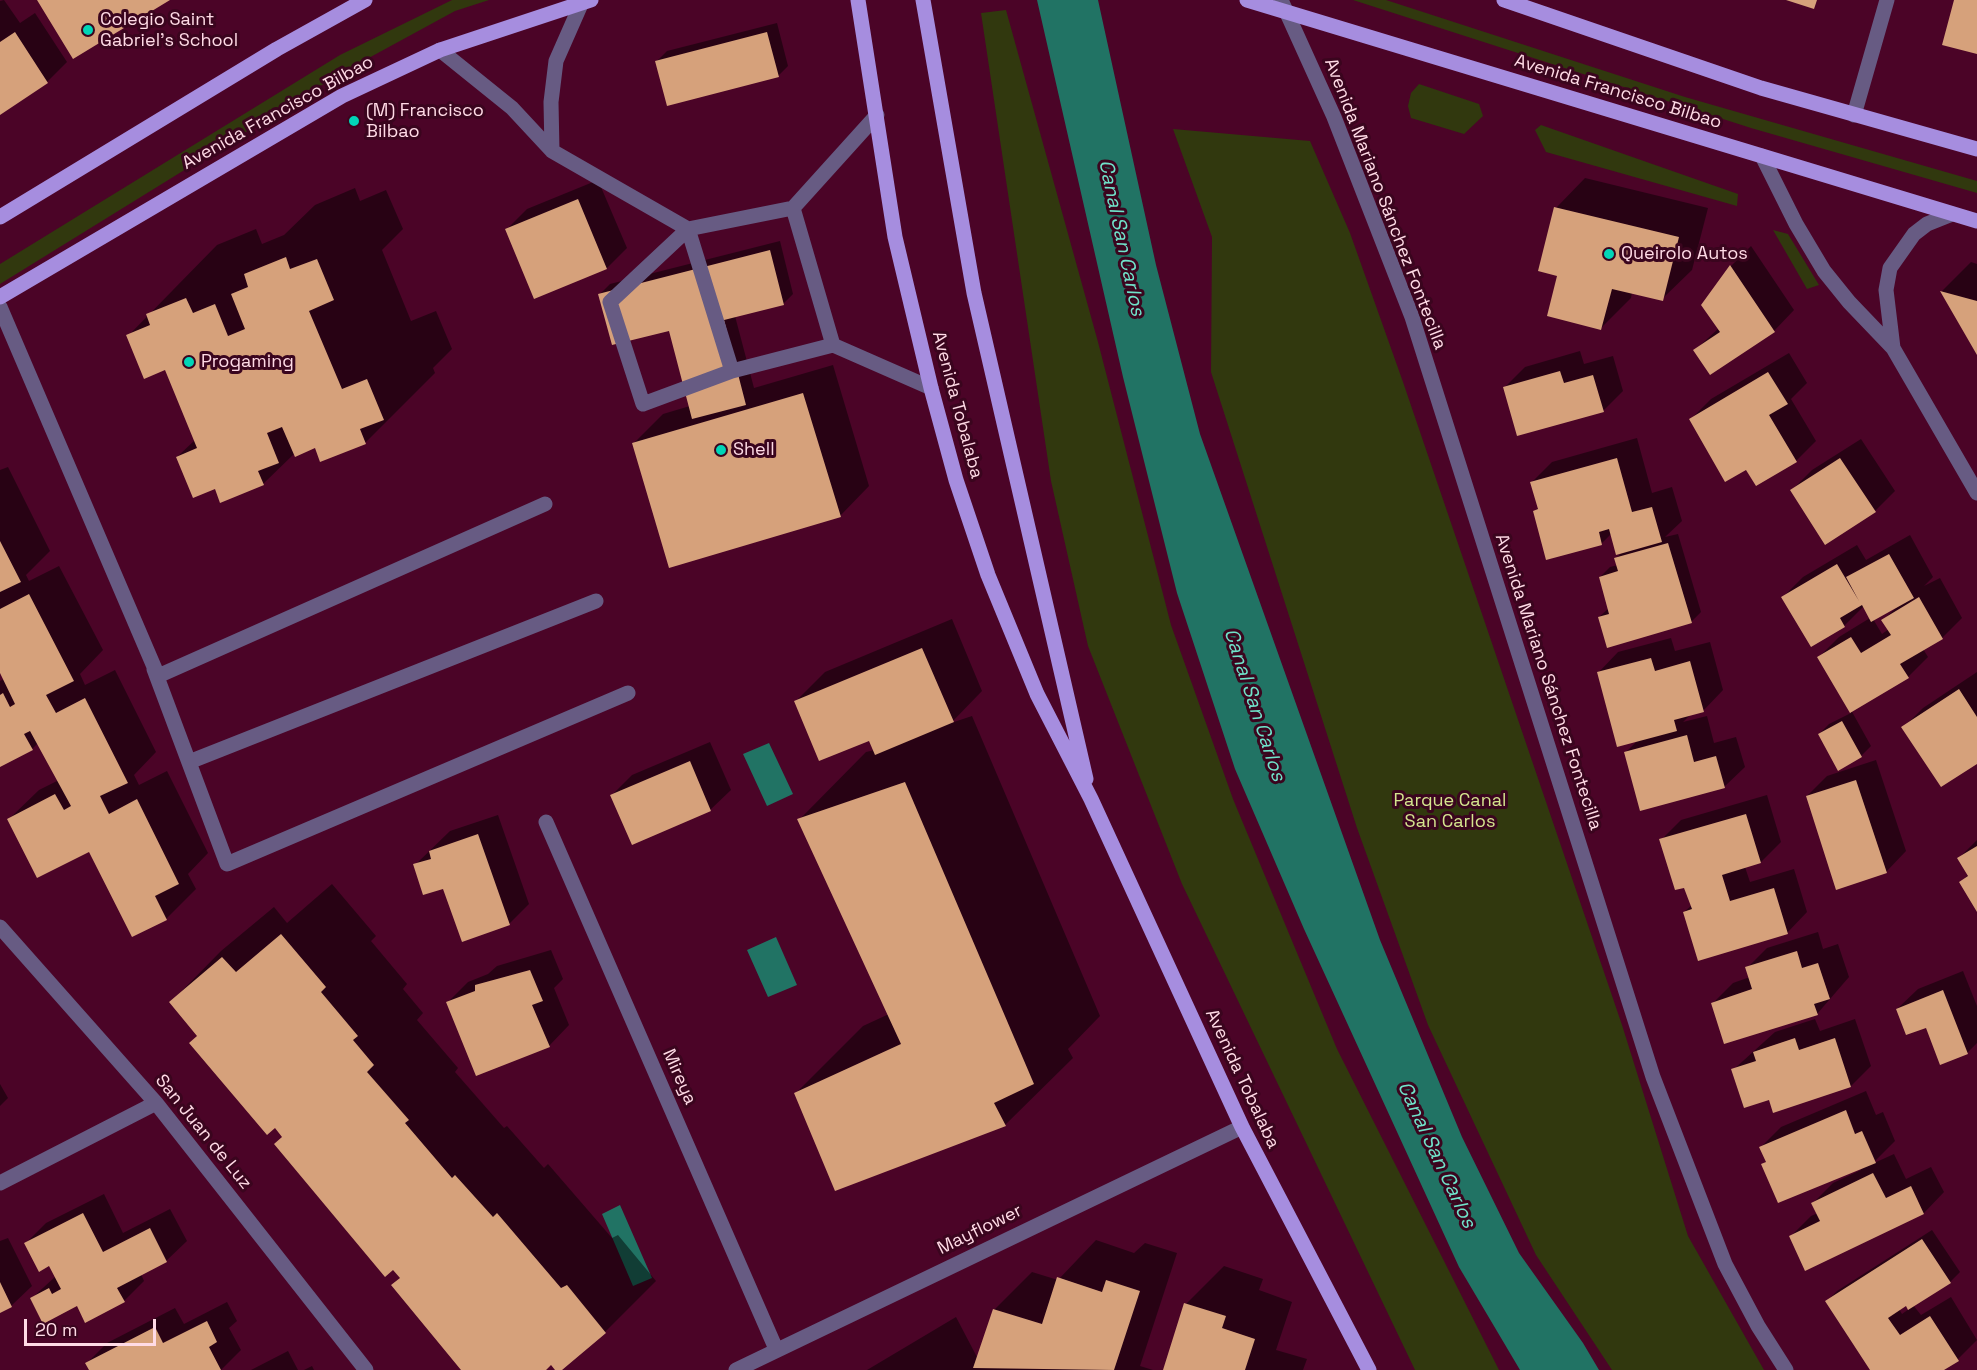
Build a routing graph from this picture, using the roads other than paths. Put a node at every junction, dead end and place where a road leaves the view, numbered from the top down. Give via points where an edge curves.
1 (365, 0) edge
2 (858, 0) edge
3 (923, 0) edge
4 (1247, 0) edge
5 (1504, 0) edge
6 (1887, 0) edge
7 (587, 1) edge
8 (1283, 5) edge
9 (440, 50) junction
10 (877, 115) junction
11 (1854, 115) junction
12 (1977, 149) edge
13 (552, 151) junction
14 (1762, 156) junction
15 (793, 208) junction
16 (1952, 213) junction
17 (0, 217) edge
18 (1977, 221) edge
19 (687, 229) junction
20 (0, 297) edge
21 (0, 307) edge
22 (832, 345) junction
23 (1893, 348) junction
24 (732, 371) junction
25 (931, 388) junction
26 (1977, 493) edge
27 (545, 504) dead end
28 (596, 601) dead end
29 (151, 661) junction
30 (628, 693) dead end
31 (189, 762) junction
32 (1091, 800) junction
33 (546, 822) dead end
34 (0, 927) edge
35 (156, 1103) junction
36 (1242, 1127) junction
37 (0, 1183) edge
38 (776, 1349) junction
39 (366, 1370) edge
40 (736, 1370) edge
41 (1369, 1370) edge
42 (1786, 1370) edge

1 - 17 main road
2 - 10 main road, Avenida Tobalaba
3 - 32 main road, Avenida Tobalaba via 974,293
4 - 8 main road, Avenida Francisco Bilbao
5 - 11 main road via 1761,88
6 - 11 street
7 - 9 main road, Avenida Francisco Bilbao
7 - 13 street via 556,62 551,102
8 - 14 main road, Avenida Francisco Bilbao
8 - 42 street, Avenida Mariano Sánchez Fontecilla via 1334,117 1412,317 1653,1077 1725,1264
9 - 13 street via 512,108
9 - 20 main road, Avenida Francisco Bilbao via 342,96
10 - 15 street
10 - 25 main road, Avenida Tobalaba via 895,237
11 - 12 main road
13 - 19 street
14 - 16 main road, Avenida Francisco Bilbao
14 - 23 street via 1824,271
15 - 19 street
15 - 22 street
16 - 18 main road, Avenida Francisco Bilbao
16 - 23 street via 1914,234 1890,268 1886,290
19 - 24 street
19 - 24 street via 610,302 643,404
21 - 29 street
22 - 24 street
22 - 25 street
23 - 26 street
25 - 32 main road, Avenida Tobalaba via 956,480 996,595 1037,694
27 - 29 street via 158,676
28 - 31 street
29 - 31 street
30 - 31 street via 227,864
32 - 36 main road, Avenida Tobalaba
33 - 38 street, Mireya
34 - 35 street, San Juan de Luz
35 - 37 street
35 - 39 street, San Juan de Luz
36 - 38 street, Mayflower
36 - 41 main road, Avenida Tobalaba
38 - 40 street, Mayflower

